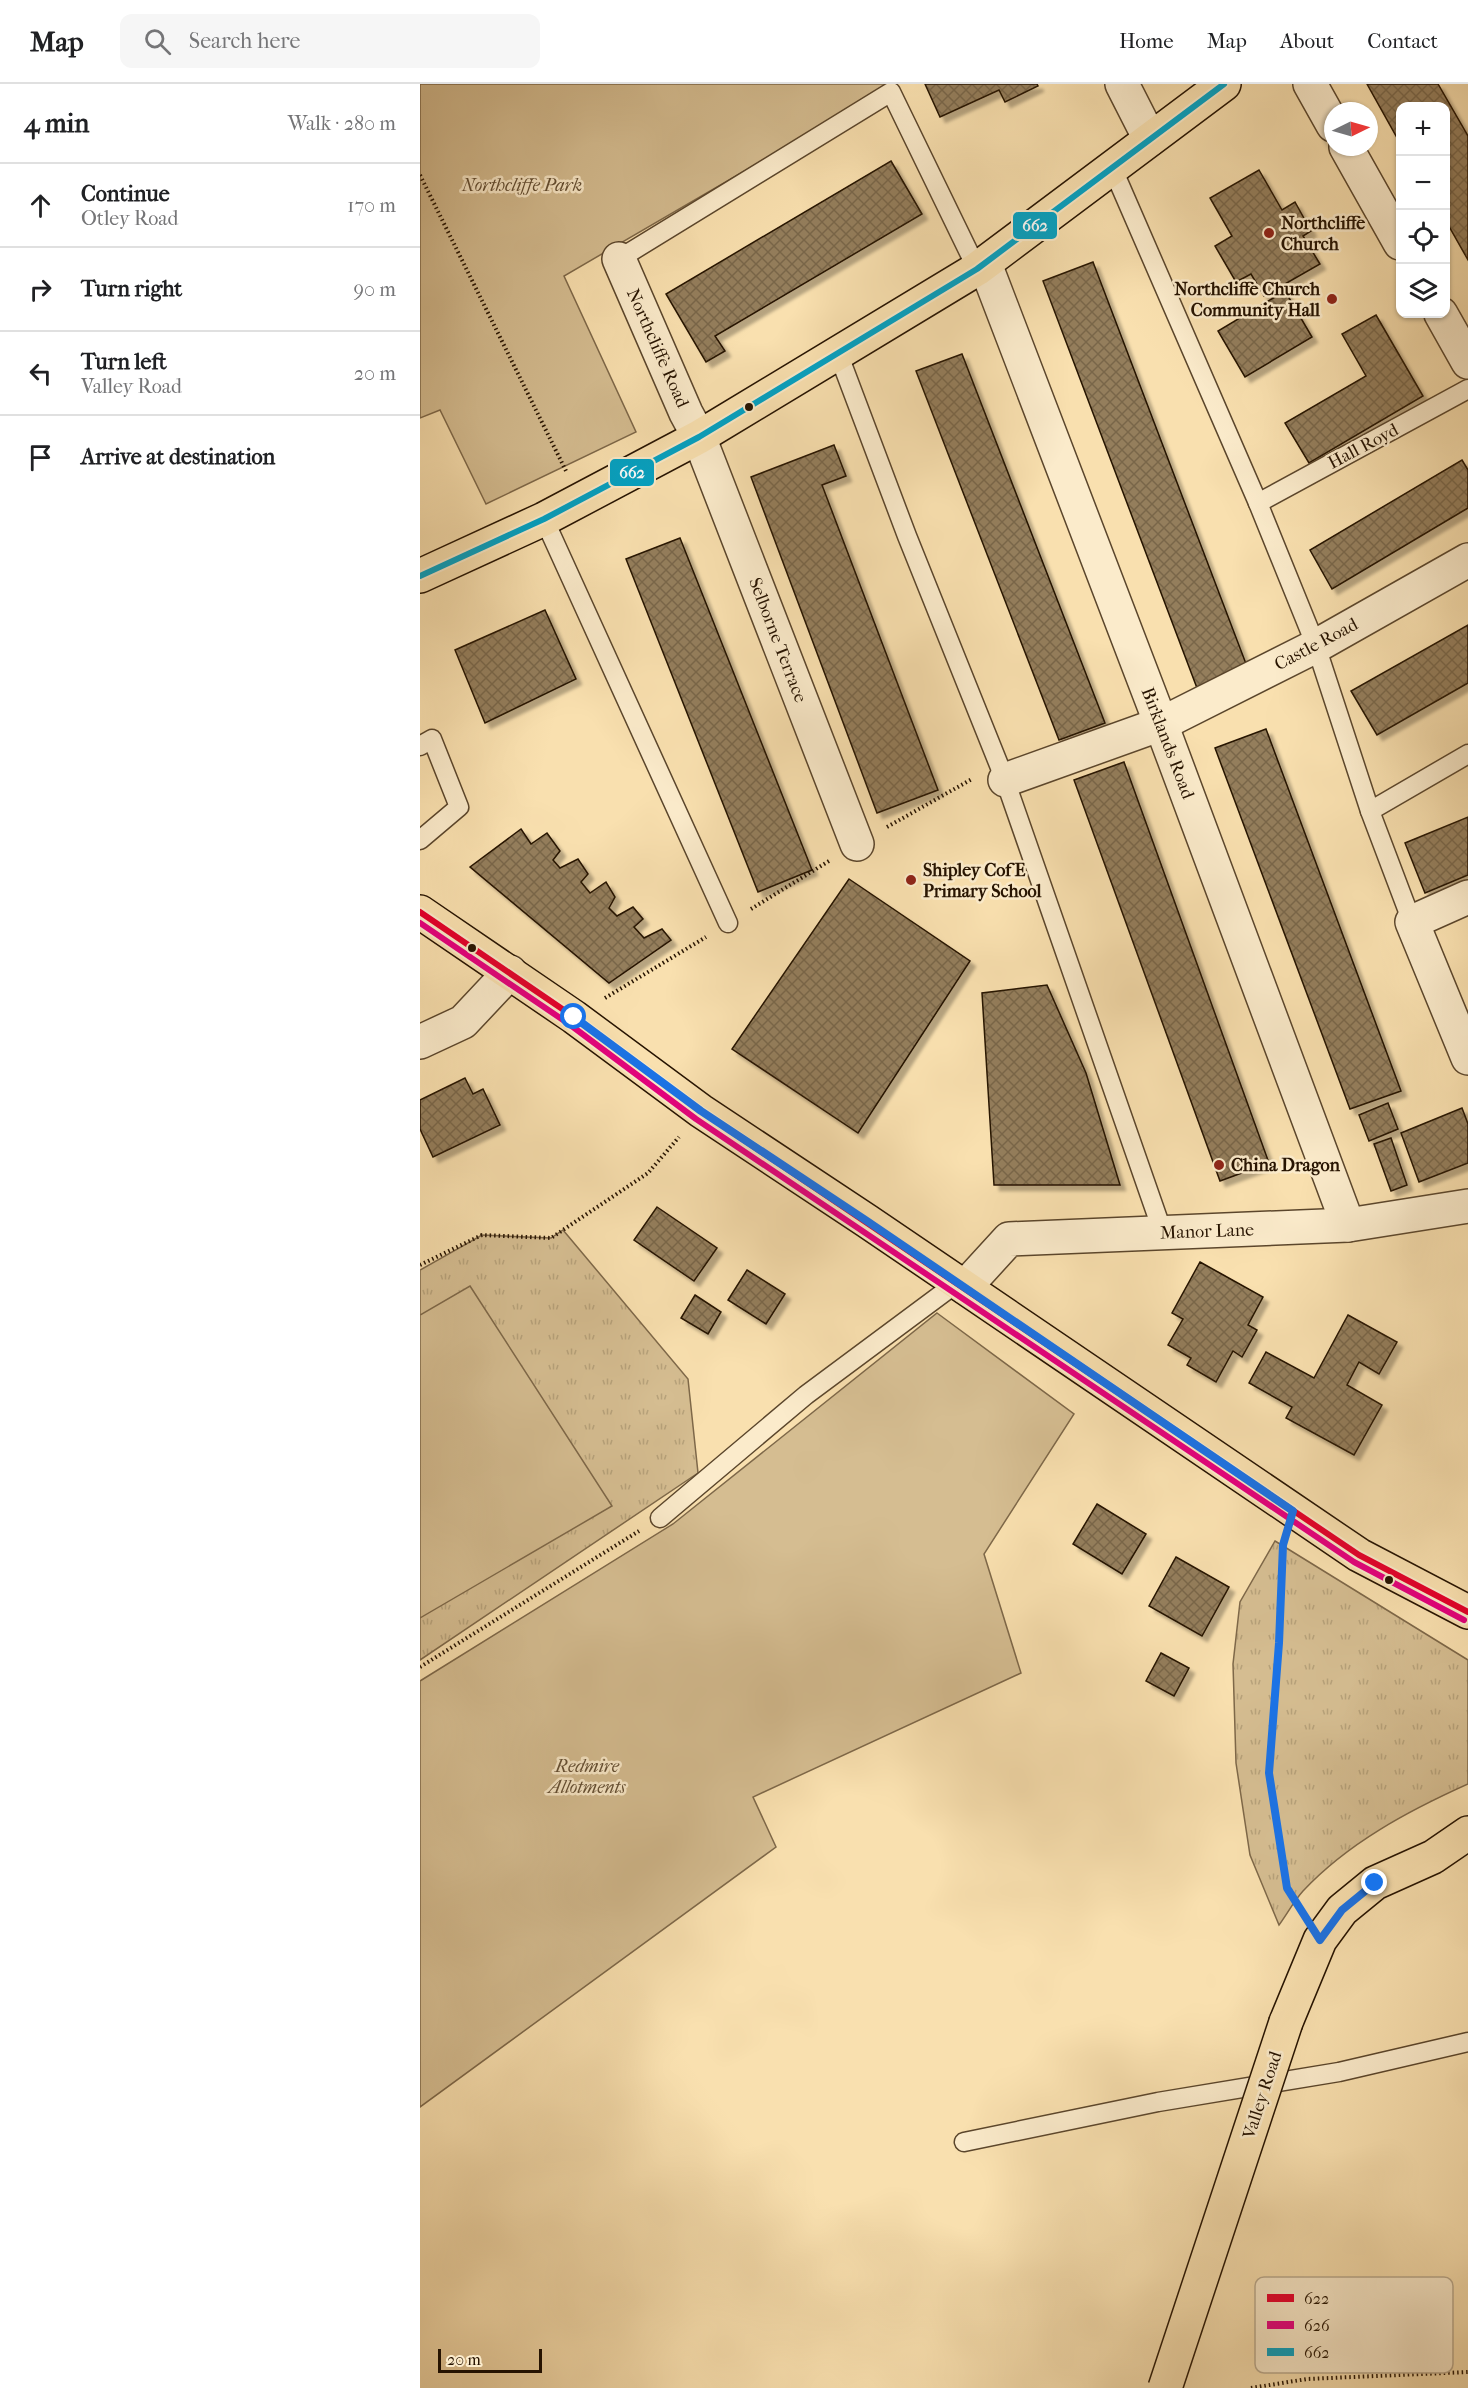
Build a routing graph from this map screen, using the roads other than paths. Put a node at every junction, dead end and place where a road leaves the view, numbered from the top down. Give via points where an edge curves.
1 (1122, 84) edge
2 (1224, 84) edge
3 (1310, 84) edge
4 (1324, 109) edge
5 (1150, 139) junction
6 (1351, 156) edge
7 (1112, 167) junction
8 (1396, 234) edge
9 (619, 259) joint
10 (981, 266) junction
11 (1443, 318) edge
12 (838, 353) junction
13 (1468, 362) edge
14 (1468, 389) edge
15 (699, 437) junction
16 (1258, 503) junction
17 (544, 519) junction
18 (1468, 560) edge
19 (420, 576) edge
20 (1316, 646) junction
21 (1161, 724) junction
22 (420, 746) edge
23 (1468, 754) edge
24 (1001, 772) junction
25 (1370, 811) junction
26 (420, 840) edge
27 (857, 843) road end
28 (1468, 897) edge
29 (420, 912) edge
30 (1412, 922) junction
31 (729, 923) road end
32 (510, 972) junction
33 (1465, 1039) edge
34 (420, 1042) edge
35 (1468, 1206) edge
36 (1348, 1224) junction
37 (1163, 1233) junction
38 (961, 1285) junction
39 (660, 1518) road end
40 (1468, 1612) edge
41 (1468, 1833) edge
42 (1468, 1853) edge
43 (1433, 1857) junction
44 (1468, 2042) edge
45 (964, 2142) dead end
46 (1165, 2388) edge

1 - 5 street
2 - 5 main road
3 - 4 street
5 - 7 main road
6 - 8 street
7 - 10 main road
7 - 16 lane
9 - 10 lane via 891,92
9 - 15 street, Northcliffe Road
10 - 12 main road
10 - 21 street, Birklands Road
11 - 13 street
12 - 15 main road
12 - 24 lane
14 - 16 lane, Hall Royd
15 - 17 main road
15 - 27 street, Selborne Terrace
16 - 20 lane
17 - 19 main road
17 - 31 lane
18 - 20 street, Castle Road
20 - 21 street, Castle Road
20 - 25 lane
21 - 24 street, Castle Road
21 - 36 street, Birklands Road
22 - 26 lane via 432,739 459,807
23 - 25 lane
24 - 37 lane
25 - 30 lane
28 - 30 street
29 - 32 main road
30 - 33 street
32 - 34 street via 463,1022
32 - 38 main road via 701,1111
35 - 36 street, Manor Lane
36 - 37 street, Manor Lane
37 - 38 street, Manor Lane via 1009,1239
38 - 39 lane via 806,1395
38 - 40 main road via 1359,1556
41 - 43 main road, Valley Road
42 - 43 main road, Valley Road
43 - 46 main road, Valley Road, bridge via 1375,1883 1342,1910 1320,1940 1286,2022
44 - 45 lane via 1339,2072 1158,2102

